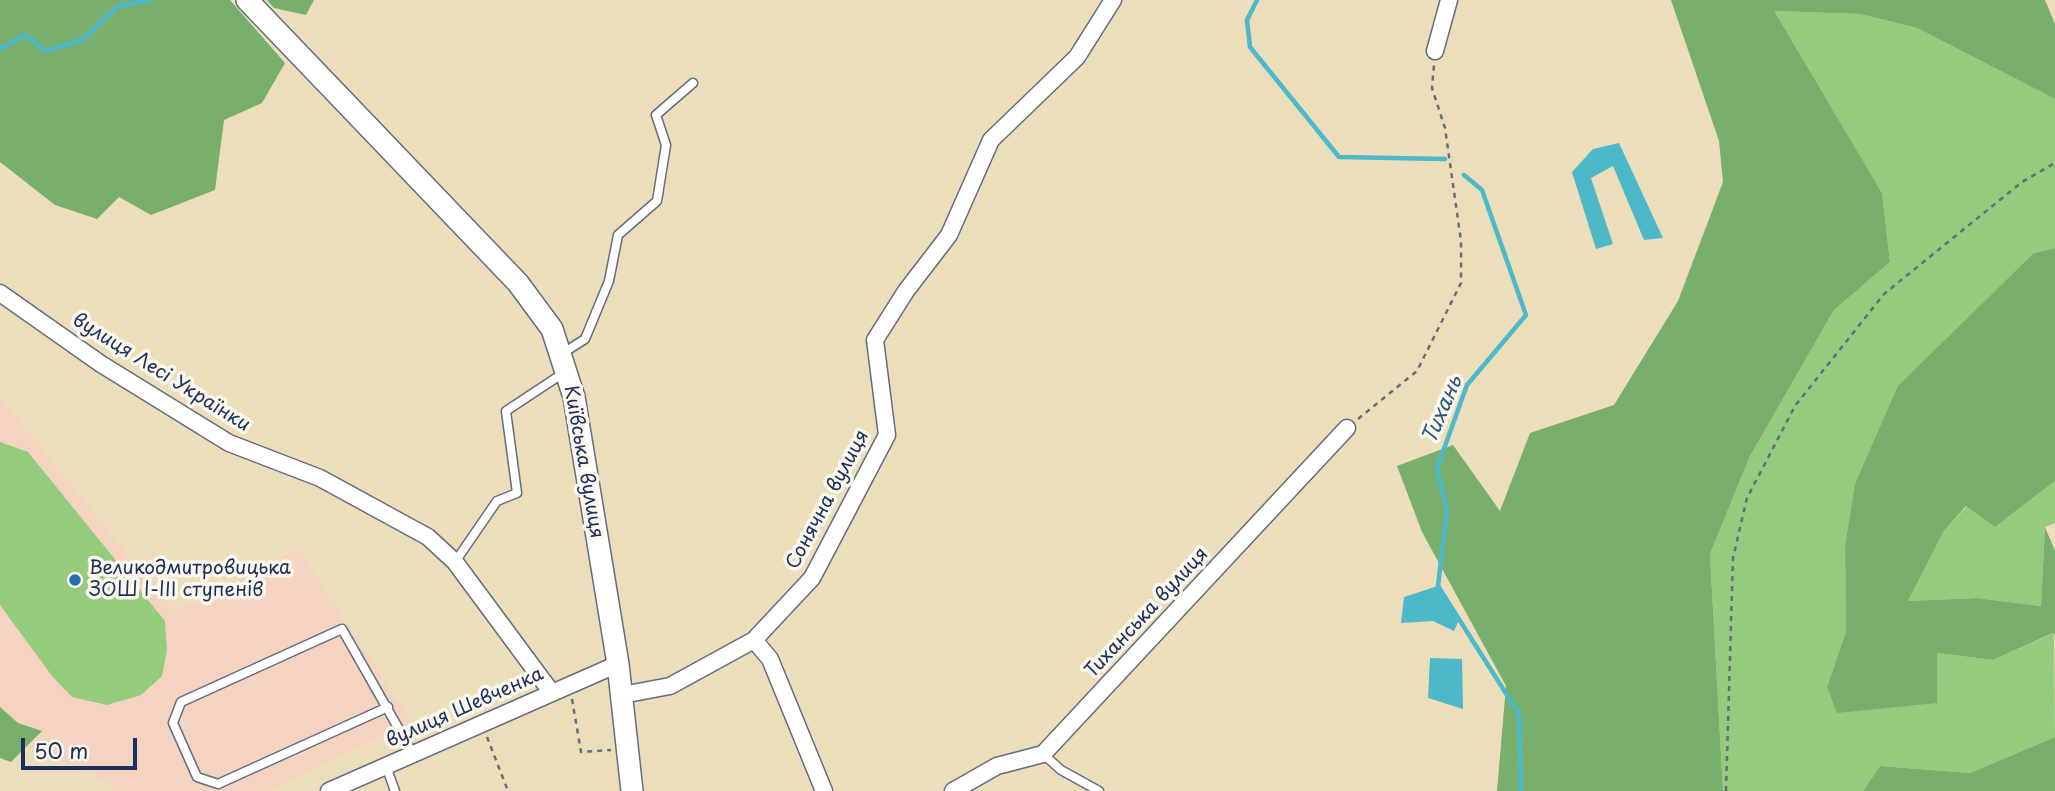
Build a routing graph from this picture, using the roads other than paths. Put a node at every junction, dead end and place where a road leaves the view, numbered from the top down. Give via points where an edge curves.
1 (247, 0) edge
2 (1113, 0) edge
3 (1449, 0) edge
4 (1435, 51) road end
5 (693, 83) dead end
6 (0, 293) edge
7 (563, 363) junction
8 (1347, 428) road end
9 (455, 562) junction
10 (754, 640) junction
11 (618, 664) junction
12 (552, 693) junction
13 (622, 695) junction
14 (388, 707) junction
15 (413, 754) junction
16 (1043, 754) junction
17 (386, 766) junction
18 (360, 785) edge
19 (329, 791) edge
20 (395, 791) edge
21 (632, 791) edge
22 (824, 791) edge
23 (953, 791) edge
24 (1099, 791) edge

1 - 7 main road, Київська вулиця via 518,283 552,329
2 - 10 street, Сонячна вулиця via 1077,57 991,140 949,235 875,340 887,435 812,578
3 - 4 street
5 - 7 lane via 656,115 666,145 657,201 618,235 609,281 585,340
6 - 9 street, вулиця Лесі Українки via 102,365 229,443 320,478 428,537
7 - 9 lane via 506,411 517,493 497,501
7 - 11 main road, Київська вулиця via 574,397
8 - 16 street, Тиханська вулиця
9 - 12 street, вулиця Лесі Українки
10 - 13 street, Сонячна вулиця via 670,686
10 - 22 street via 770,659
11 - 12 street, вулиця Шевченка
11 - 13 main road, Київська вулиця
12 - 15 street, вулиця Шевченка
13 - 21 main road, Київська вулиця
14 - 14 lane via 218,784 197,777 173,723 181,702 342,629
14 - 15 lane
15 - 17 street, вулиця Шевченка
16 - 23 street via 997,766
16 - 24 lane
17 - 18 street, вулиця Шевченка
17 - 20 lane
18 - 19 street, вулиця Шевченка

